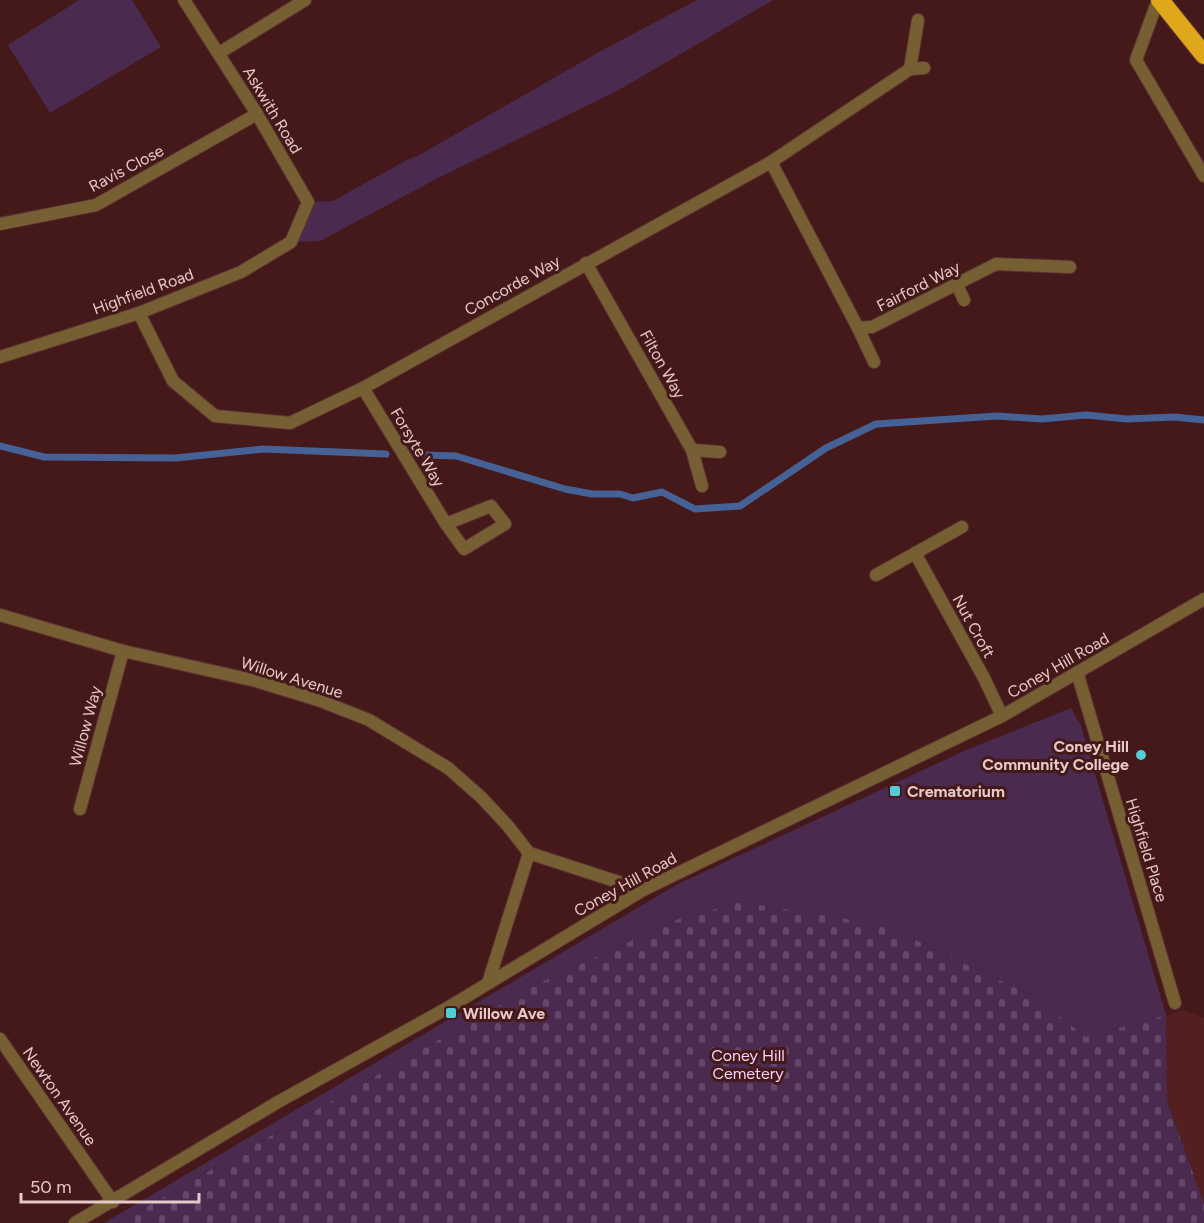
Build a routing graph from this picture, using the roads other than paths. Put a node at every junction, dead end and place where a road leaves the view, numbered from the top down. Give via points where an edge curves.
1 (184, 0) edge
2 (305, 0) edge
3 (1159, 0) edge
4 (918, 20) dead end
5 (219, 53) junction
6 (1204, 55) edge
7 (924, 68) dead end
8 (910, 69) junction
9 (257, 114) junction
10 (771, 162) junction
11 (1204, 176) edge
12 (0, 224) edge
13 (291, 242) joint
14 (586, 263) junction
15 (1070, 267) dead end
16 (957, 285) junction
17 (964, 300) dead end
18 (140, 313) junction
19 (858, 328) junction
20 (0, 357) edge
21 (874, 362) dead end
22 (363, 388) junction
23 (692, 450) junction
24 (720, 452) dead end
25 (702, 486) dead end
26 (446, 524) dead end
27 (962, 527) dead end
28 (915, 553) junction
29 (876, 575) dead end
30 (1204, 600) edge
31 (0, 615) edge
32 (123, 651) junction
33 (1077, 672) junction
34 (1002, 716) junction
35 (80, 809) dead end
36 (529, 854) junction
37 (644, 890) junction
38 (488, 983) junction
39 (1176, 1003) dead end
40 (0, 1039) edge
41 (113, 1202) junction
42 (75, 1223) edge

1 - 5 street, Askwith Road
2 - 5 street
3 - 6 highway
3 - 11 street via 1136,60
4 - 8 street
5 - 9 street, Askwith Road
7 - 8 street, Concorde Way
8 - 10 street, Concorde Way
9 - 12 street, Ravis Close via 96,205
9 - 13 street, Askwith Road via 308,202
10 - 14 street, Concorde Way
10 - 19 street
13 - 18 street, Highfield Road via 241,272
14 - 22 street, Concorde Way
14 - 23 street, Filton Way
15 - 16 street, Fairford Way via 996,264
16 - 17 street
16 - 19 street, Fairford Way via 872,327
18 - 20 street, Highfield Road
18 - 22 street, Concorde Way via 173,381 215,416 290,423
19 - 21 street
22 - 26 street, Forsyte Way
23 - 24 street
23 - 25 street, Filton Way
27 - 28 street
28 - 29 street
28 - 34 street, Nut Croft
30 - 33 street, Coney Hill Road
31 - 32 street, Willow Avenue
32 - 35 street, Willow Way
32 - 36 street, Willow Avenue via 256,681 369,720 448,768 481,797
33 - 34 street, Coney Hill Road
33 - 39 street, Highfield Place
34 - 37 street, Coney Hill Road
36 - 37 street
36 - 38 street
37 - 38 street, Coney Hill Road
38 - 41 street, Coney Hill Road via 278,1102
40 - 41 street, Newton Avenue
41 - 42 street, Coney Hill Road

